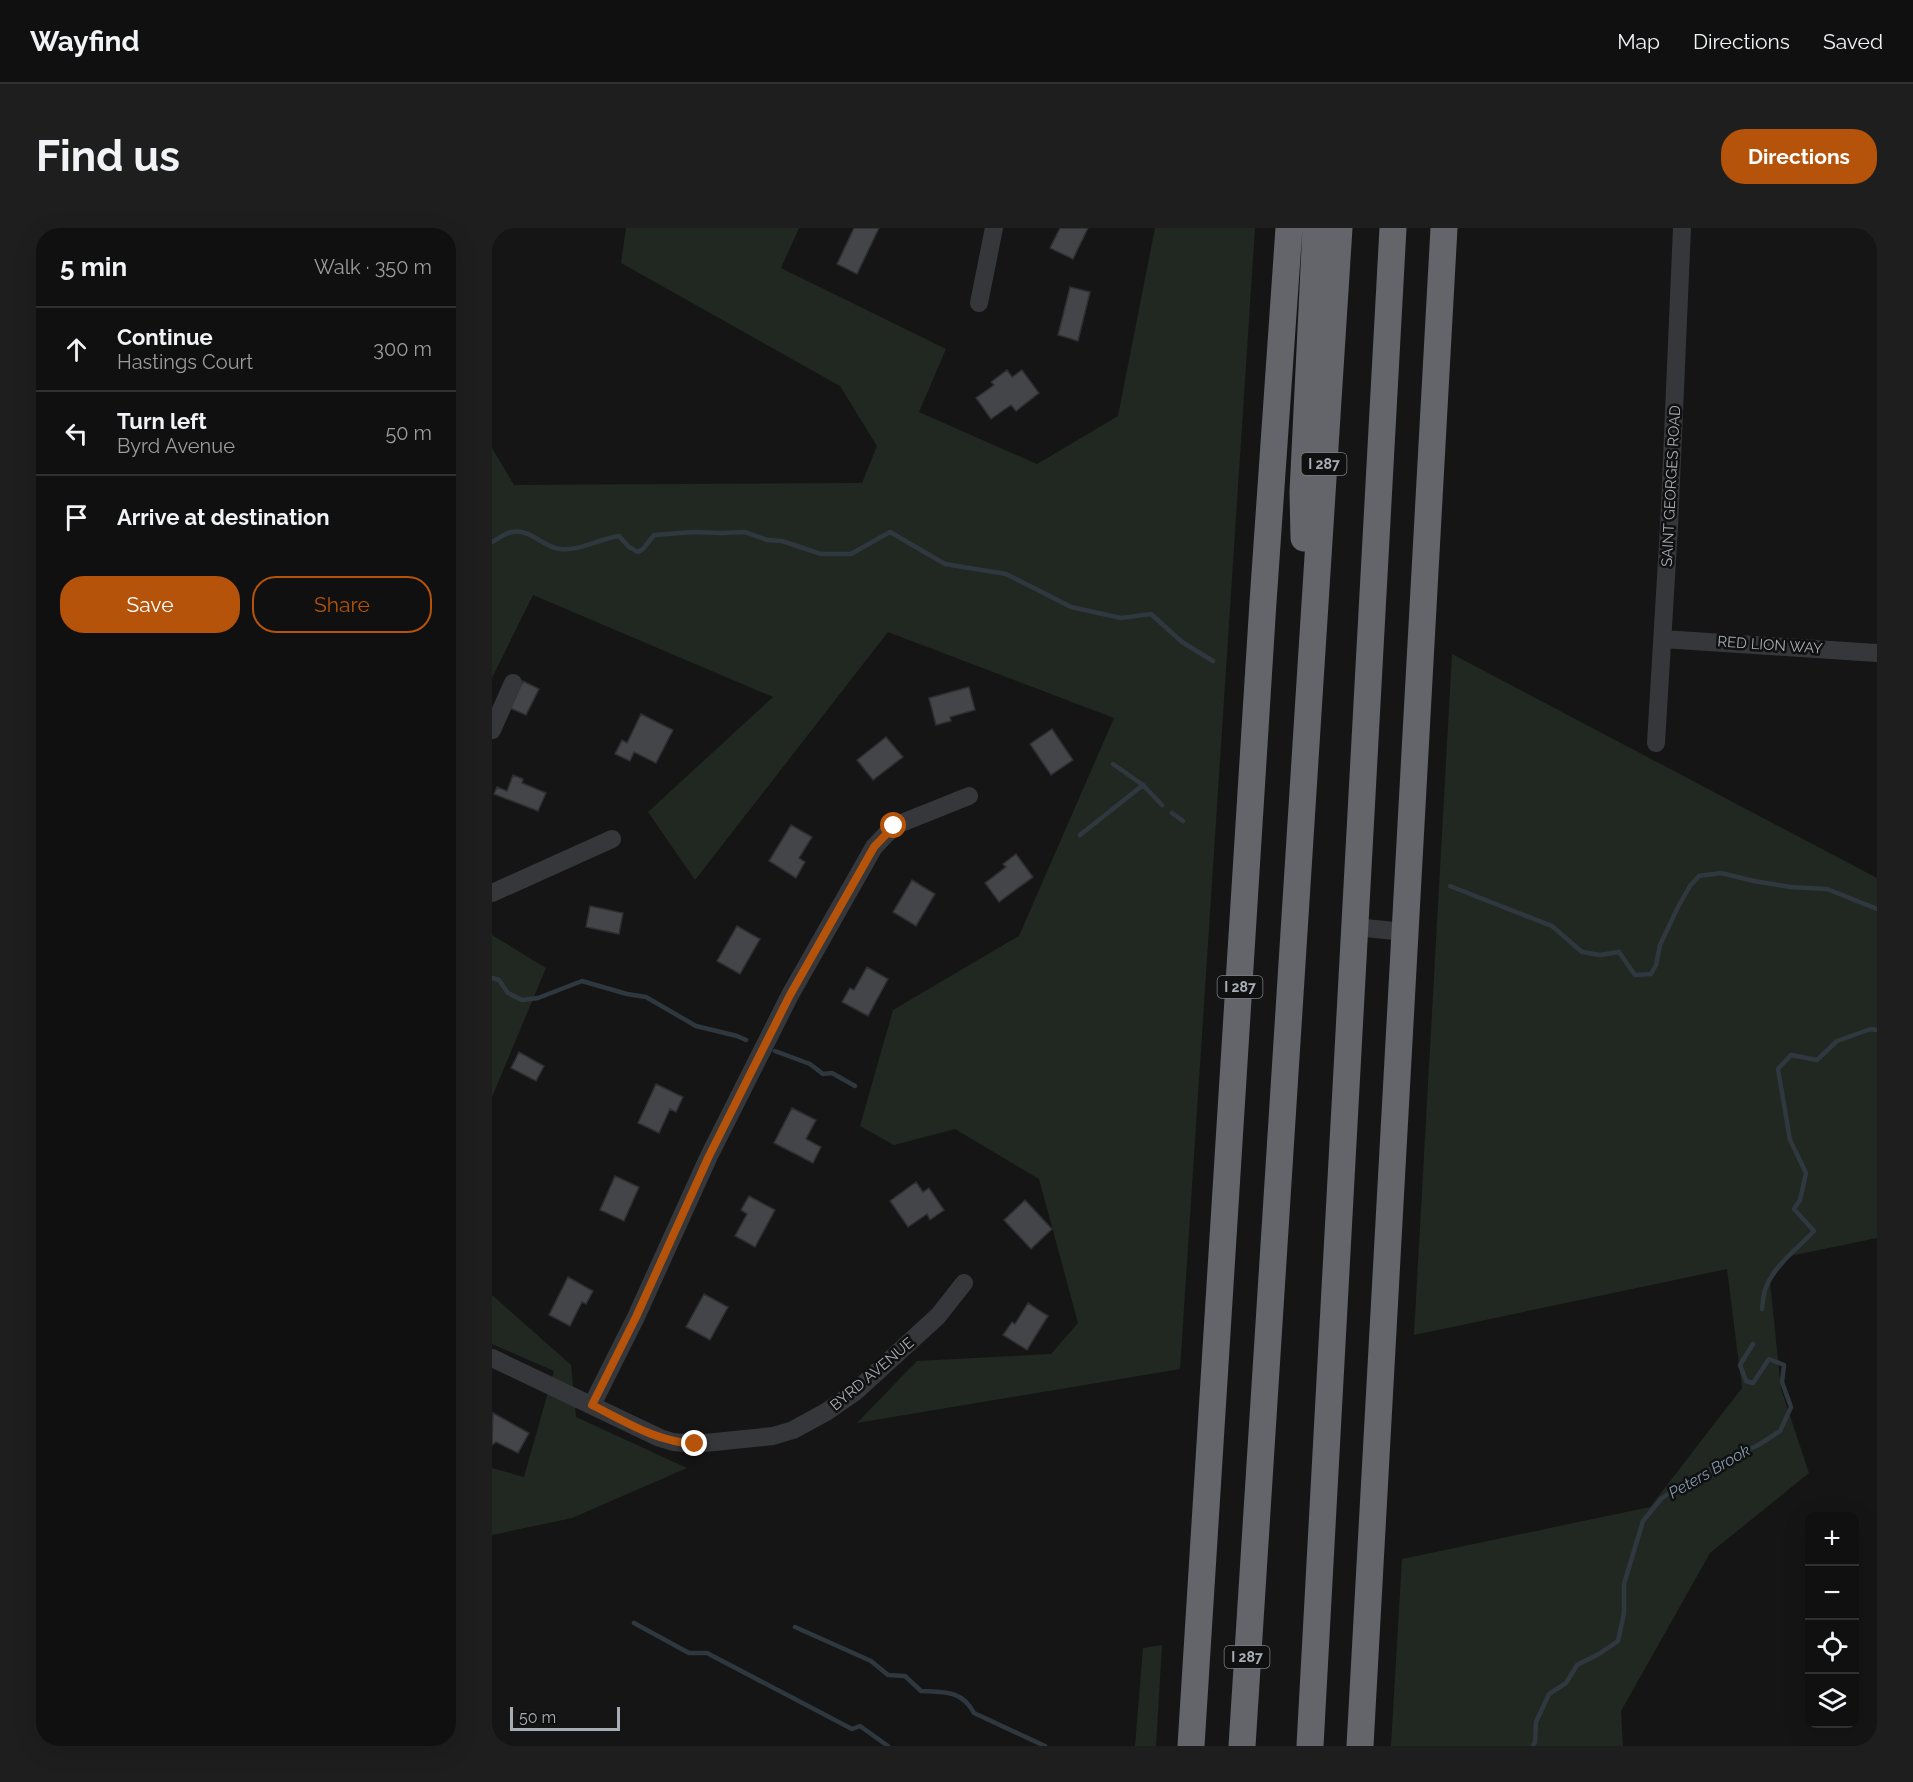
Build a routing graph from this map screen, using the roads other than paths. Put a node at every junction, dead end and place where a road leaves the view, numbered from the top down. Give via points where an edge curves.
1 (994, 228) edge
2 (1289, 228) edge
3 (1316, 228) edge
4 (1339, 228) edge
5 (1393, 228) edge
6 (1444, 228) edge
7 (1682, 228) edge
8 (979, 303) dead end
9 (1663, 639) junction
10 (1877, 653) edge
11 (513, 683) dead end
12 (1309, 700) junction
13 (492, 730) edge
14 (1656, 743) dead end
15 (969, 796) dead end
16 (612, 839) dead end
17 (492, 893) edge
18 (1355, 927) junction
19 (1405, 932) junction
20 (964, 1283) dead end
21 (492, 1358) edge
22 (592, 1405) junction
23 (1191, 1746) edge
24 (1242, 1746) edge
25 (1310, 1746) edge
26 (1360, 1746) edge

1 - 8 street
2 - 23 highway, I 287
3 - 12 highway via 1303,492
4 - 12 highway, I 287
5 - 18 highway
6 - 19 highway
7 - 9 street, SAINT GEORGES ROAD
9 - 10 street, RED LION WAY
9 - 14 street, SAINT GEORGES ROAD
11 - 13 street
12 - 24 highway, I 287
15 - 22 street via 894,826 874,847 775,1025
16 - 17 street
18 - 19 street
18 - 25 highway
19 - 26 highway
20 - 22 street, BYRD AVENUE via 938,1317 855,1392 793,1430 773,1436 695,1444 674,1442
21 - 22 street, BYRD AVENUE

